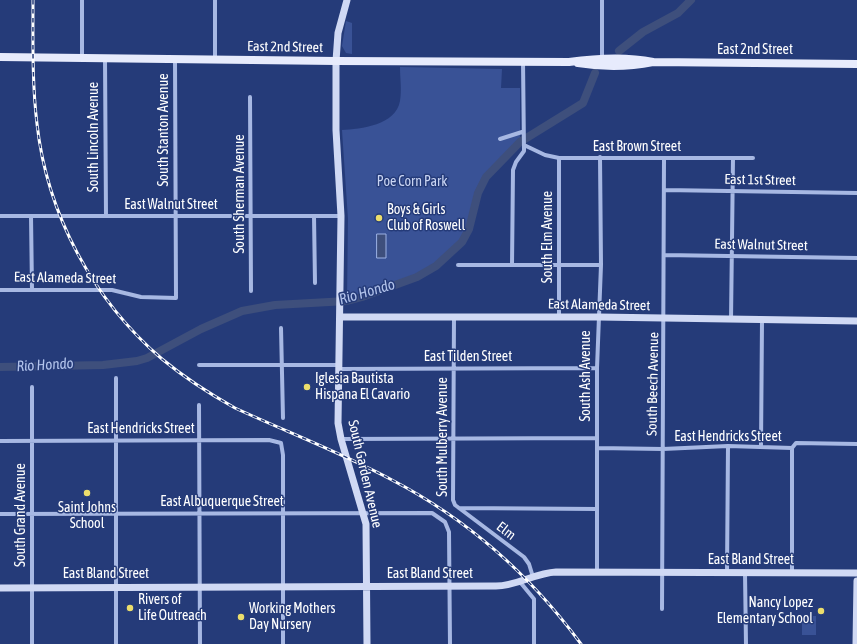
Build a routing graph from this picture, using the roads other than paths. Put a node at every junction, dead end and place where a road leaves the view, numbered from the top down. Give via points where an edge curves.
1 (82, 0) edge
2 (215, 0) edge
3 (347, 0) edge
4 (602, 0) edge
5 (0, 57) edge
6 (82, 58) junction
7 (105, 58) junction
8 (175, 59) junction
9 (215, 59) junction
10 (336, 61) junction
11 (523, 61) junction
12 (602, 62) junction
13 (857, 64) edge
14 (250, 97) dead end
15 (522, 134) junction
16 (500, 139) dead end
17 (524, 144) junction
18 (600, 157) junction
19 (559, 158) junction
20 (664, 158) junction
21 (733, 158) junction
22 (753, 158) dead end
23 (664, 190) junction
24 (733, 191) junction
25 (857, 193) edge
26 (0, 216) edge
27 (32, 216) junction
28 (106, 216) junction
29 (176, 216) junction
30 (251, 216) junction
31 (314, 216) junction
32 (341, 216) junction
33 (664, 255) junction
34 (732, 256) junction
35 (857, 258) edge
36 (458, 265) dead end
37 (512, 265) junction
38 (601, 265) junction
39 (559, 266) junction
40 (315, 283) dead end
41 (0, 290) edge
42 (32, 290) junction
43 (251, 291) dead end
44 (176, 298) joint
45 (454, 316) junction
46 (341, 317) junction
47 (559, 317) junction
48 (599, 317) junction
49 (664, 319) junction
50 (731, 320) junction
51 (762, 321) junction
52 (857, 321) edge
53 (281, 328) dead end
54 (199, 365) dead end
55 (282, 365) junction
56 (339, 367) junction
57 (454, 368) junction
58 (597, 368) junction
59 (116, 378) dead end
60 (32, 387) dead end
61 (199, 405) dead end
62 (283, 418) dead end
63 (597, 438) junction
64 (341, 439) junction
65 (454, 439) junction
66 (32, 440) junction
67 (116, 440) junction
68 (200, 440) junction
69 (0, 441) edge
70 (857, 444) edge
71 (728, 446) junction
72 (761, 447) junction
73 (597, 448) junction
74 (792, 448) junction
75 (663, 449) junction
76 (459, 508) junction
77 (597, 509) junction
78 (116, 513) junction
79 (199, 513) junction
80 (283, 513) junction
81 (364, 513) junction
82 (0, 514) edge
83 (32, 514) junction
84 (597, 572) junction
85 (662, 572) junction
86 (727, 573) junction
87 (745, 573) junction
88 (792, 573) junction
89 (857, 574) edge
90 (532, 576) junction
91 (857, 581) edge
92 (520, 582) junction
93 (116, 587) junction
94 (200, 587) junction
95 (283, 587) junction
96 (367, 587) junction
97 (450, 587) junction
98 (0, 588) edge
99 (32, 588) junction
100 (662, 610) dead end
101 (32, 644) edge
102 (116, 644) edge
103 (200, 644) edge
104 (283, 644) edge
105 (367, 644) edge
106 (450, 644) edge
107 (534, 644) edge
108 (746, 644) edge
109 (856, 644) edge

1 - 6 street
2 - 9 street
3 - 10 street, South Garden Avenue via 338,33
4 - 12 street
5 - 6 main road, East 2nd Street
6 - 7 main road, East 2nd Street
7 - 8 main road, East 2nd Street
7 - 28 street, South Lincoln Avenue
8 - 9 main road, East 2nd Street
8 - 29 street, South Stanton Avenue
9 - 10 main road, East 2nd Street
10 - 11 main road, East 2nd Street
10 - 32 street, South Garden Avenue
11 - 12 main road, East 2nd Street
11 - 15 street
12 - 13 main road, East 2nd Street via 634,59 653,62
14 - 30 street, South Sherman Avenue
15 - 16 street
15 - 17 street
17 - 19 street, East Brown Street via 545,155
17 - 37 street via 522,154 513,168
18 - 19 street, East Brown Street
18 - 20 street, East Brown Street
18 - 38 street, South Ash Avenue
19 - 39 street, South Elm Avenue
20 - 21 street, East Brown Street
20 - 23 street, South Beech Avenue
21 - 22 street, East Brown Street
21 - 24 street
23 - 24 street, East 1st Street
23 - 33 street, South Beech Avenue
24 - 25 street, East 1st Street
24 - 34 street
26 - 27 street, East Walnut Street
27 - 28 street, East Walnut Street
27 - 42 street
28 - 29 street, East Walnut Street
29 - 30 street, East Walnut Street
29 - 44 street, South Stanton Avenue
30 - 31 street, East Walnut Street
30 - 43 street, South Sherman Avenue
31 - 32 street, East Walnut Street
31 - 40 street
32 - 46 street, South Garden Avenue
33 - 34 street, East Walnut Street
33 - 49 street, South Beech Avenue
34 - 35 street, East Walnut Street
34 - 50 street
36 - 37 street
37 - 39 street
38 - 39 street
38 - 48 street, South Ash Avenue
39 - 47 street, South Elm Avenue
41 - 42 street, East Alameda Street
42 - 44 street, East Alameda Street via 112,290 141,297
45 - 46 street, East Alameda Street
45 - 47 street, East Alameda Street
45 - 57 street, South Mulberry Avenue
46 - 56 street, South Garden Avenue
47 - 48 street, East Alameda Street
48 - 49 street, East Alameda Street
48 - 58 street, South Ash Avenue
49 - 50 street, East Alameda Street
49 - 75 street, South Beech Avenue
50 - 51 street, East Alameda Street
51 - 52 street, East Alameda Street
51 - 72 street
53 - 55 street
54 - 55 street, East Tilden Street
55 - 56 street, East Tilden Street
55 - 62 street
56 - 57 street, East Tilden Street
56 - 64 street, South Garden Avenue via 338,423
57 - 58 street, East Tilden Street
57 - 65 street, South Mulberry Avenue
58 - 63 street, South Ash Avenue
59 - 67 street
60 - 66 street, South Grand Avenue
61 - 68 street
63 - 65 street
63 - 73 street, South Ash Avenue
64 - 65 street
64 - 81 street, South Garden Avenue
65 - 76 street, South Mulberry Avenue via 453,500
66 - 67 street, East Hendricks Street
66 - 69 street, East Hendricks Street
66 - 83 street, South Grand Avenue
67 - 68 street, East Hendricks Street
67 - 78 street
68 - 79 street
68 - 80 street, East Hendricks Street via 281,442
70 - 74 street, East Hendricks Street via 796,443
71 - 72 street, East Hendricks Street
71 - 75 street, East Hendricks Street
71 - 86 street
72 - 74 street, East Hendricks Street
73 - 75 street, East Hendricks Street
73 - 77 street, South Ash Avenue
74 - 88 street
75 - 85 street, South Beech Avenue
76 - 77 street
76 - 90 street, Elm via 524,558 529,564
77 - 84 street, South Ash Avenue
78 - 79 street, East Albuquerque Street
78 - 83 street, East Albuquerque Street
78 - 93 street
79 - 80 street, East Albuquerque Street
79 - 94 street
80 - 81 street, East Albuquerque Street
80 - 95 street
81 - 96 street, South Garden Avenue via 367,534
81 - 97 street, East Albuquerque Street via 429,512 442,519 447,524 449,532
82 - 83 street, East Albuquerque Street
83 - 99 street, South Grand Avenue
84 - 85 street, East Bland Street
84 - 90 street, East Bland Street via 550,572
85 - 86 street, East Bland Street
85 - 100 street, South Beech Avenue
86 - 87 street, East Bland Street
87 - 88 street, East Bland Street
87 - 108 street
88 - 89 street, East Bland Street
90 - 92 street, East Bland Street
91 - 109 street
92 - 97 street, East Bland Street via 504,586
92 - 107 street via 534,599
93 - 94 street, East Bland Street
93 - 99 street, East Bland Street
93 - 102 street
94 - 95 street, East Bland Street
94 - 103 street
95 - 96 street, East Bland Street
95 - 104 street
96 - 97 street, East Bland Street
96 - 105 street, South Garden Avenue
97 - 106 street
98 - 99 street, East Bland Street
99 - 101 street, South Grand Avenue

